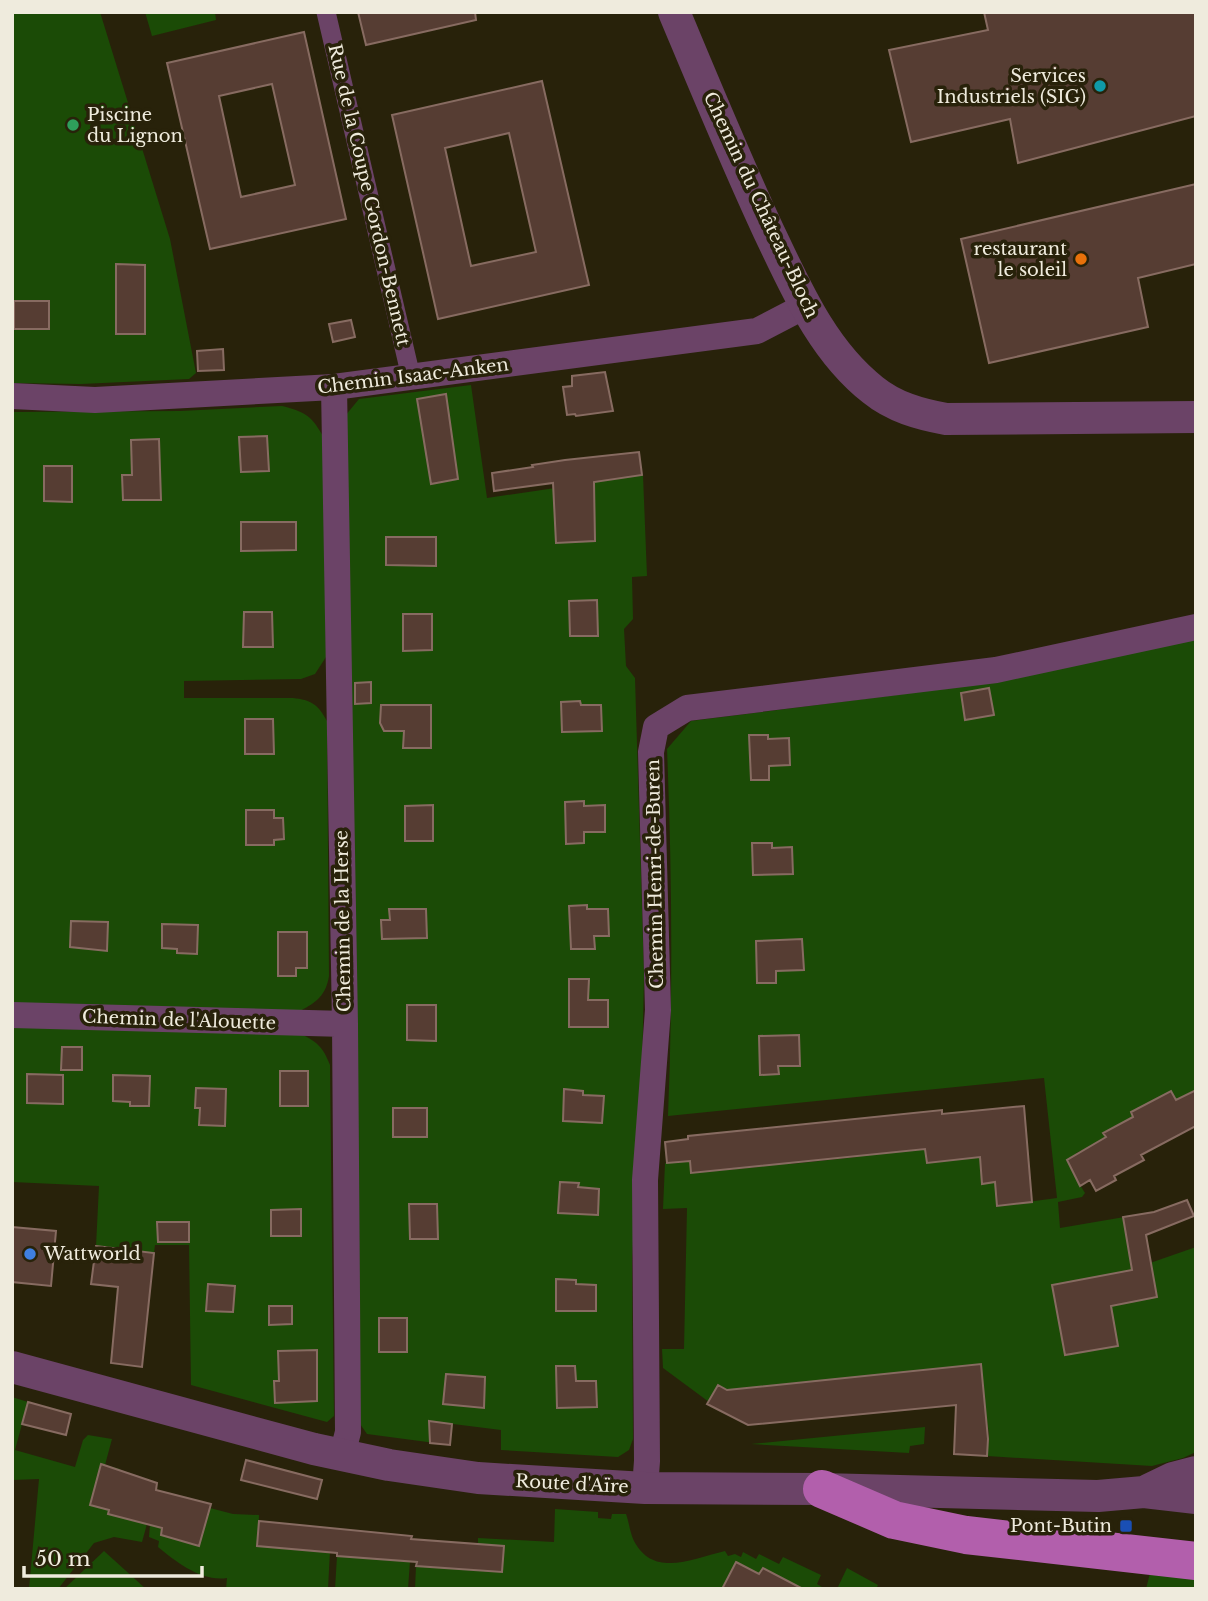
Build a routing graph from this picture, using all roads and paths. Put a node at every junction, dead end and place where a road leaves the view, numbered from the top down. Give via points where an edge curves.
1 (326, 12) edge
2 (674, 12) edge
3 (805, 306) junction
4 (411, 377) junction
5 (334, 387) junction
6 (12, 396) edge
7 (1196, 417) edge
8 (1196, 626) edge
9 (12, 1015) edge
10 (345, 1024) junction
11 (12, 1367) edge
12 (342, 1455) junction
13 (1196, 1472) edge
14 (645, 1488) junction
15 (822, 1489) junction
16 (1144, 1492) junction
17 (1196, 1498) edge
18 (1196, 1561) edge

1 - 4 street, Rue de la Coupe Gordon-Bennett
2 - 3 street, Chemin du Château-Bloch via 749,189
3 - 4 street, Chemin Isaac-Anken via 757,331
3 - 7 street, Chemin du Château-Bloch via 840,359 882,396 910,411 967,420
4 - 5 street, Chemin Isaac-Anken
5 - 6 street, Chemin Isaac-Anken via 95,400
5 - 10 street, Chemin de la Herse
8 - 14 street, Chemin Henri-de-Buren via 996,670 687,708 656,727 652,752 658,1010 645,1180
9 - 10 street, Chemin de l'Alouette
10 - 12 street, Chemin de la Herse via 348,1432
11 - 12 street, Route d'Aïre
12 - 14 street, Route d'Aïre via 478,1478
13 - 16 street, Route d'Aïre
14 - 15 street, Route d'Aïre
15 - 16 street, Route d'Aïre via 1098,1496
15 - 18 main road via 894,1520 965,1535
16 - 17 street, Route d'Aïre

